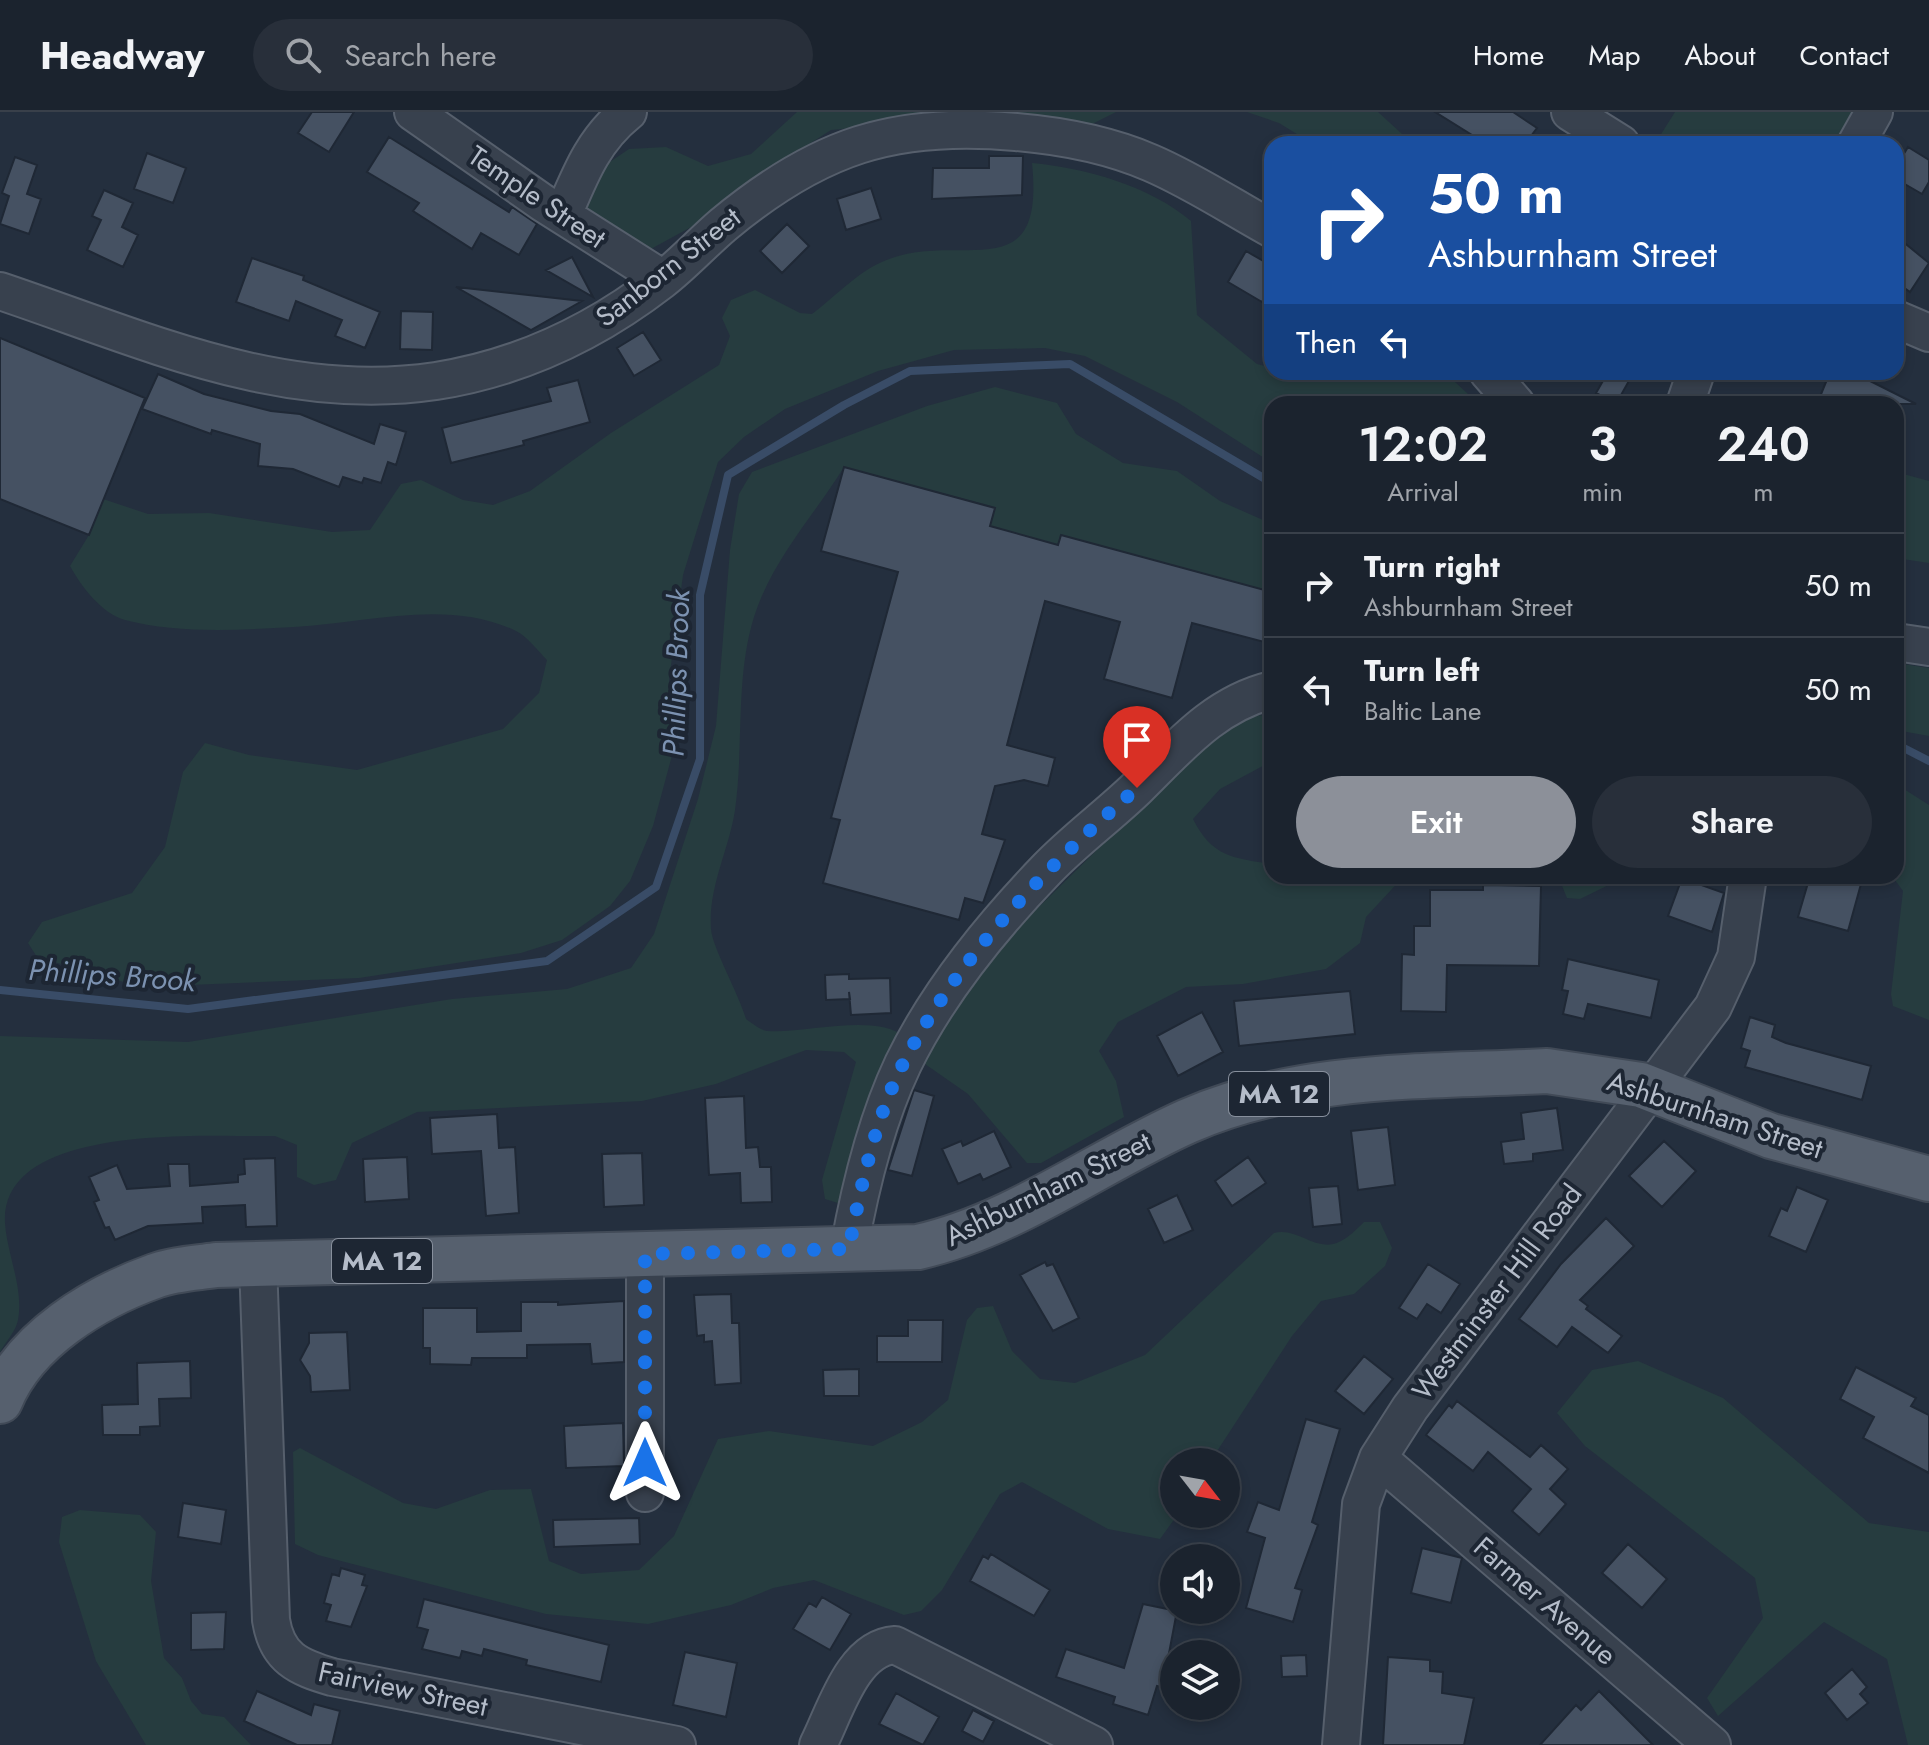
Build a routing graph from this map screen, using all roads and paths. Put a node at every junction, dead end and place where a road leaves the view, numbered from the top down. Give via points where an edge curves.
1 (413, 112) edge
2 (628, 112) edge
3 (1570, 112) edge
4 (1874, 112) edge
5 (1608, 136) edge
6 (1860, 136) edge
7 (563, 215) junction
8 (1264, 224) edge
9 (663, 279) junction
10 (0, 291) edge
11 (1904, 322) edge
12 (1929, 333) edge
13 (1495, 380) edge
14 (1509, 396) edge
15 (1904, 643) edge
16 (1929, 647) edge
17 (1264, 693) edge
18 (1747, 884) edge
19 (1650, 1088) junction
20 (1929, 1179) edge
21 (849, 1249) junction
22 (645, 1254) junction
23 (258, 1264) junction
24 (0, 1401) edge
25 (1378, 1458) junction
26 (645, 1493) dead end
27 (677, 1745) edge
28 (818, 1745) edge
29 (1094, 1745) edge
30 (1341, 1745) edge
31 (1712, 1745) edge

1 - 7 street, Temple Street
2 - 7 street via 593,148
3 - 5 street
4 - 6 street
7 - 9 street, Temple Street
8 - 9 street, Sanborn Street via 1179,176 1108,146 1039,134 939,128 849,147 791,175
9 - 10 street, Sanborn Street via 558,346 487,370 404,385 247,374
11 - 12 street
13 - 14 street
15 - 16 street
17 - 21 street via 1232,705 1189,735 1052,864 969,959 904,1063 857,1203
18 - 19 street, Westminster Hill Road via 1728,979
19 - 20 main road, Ashburnham Street / MA 12 via 1780,1139
19 - 21 main road, Ashburnham Street / MA 12 via 1547,1071 1336,1083 1254,1098 1187,1121 964,1233 918,1247
19 - 25 street, Westminster Hill Road
21 - 22 main road, Ashburnham Street / MA 12
22 - 23 main road, Ashburnham Street / MA 12
22 - 26 street
23 - 24 main road, Ashburnham Street / MA 12 via 157,1275 99,1301 59,1328 5,1388
23 - 27 street, Fairview Street via 271,1620 285,1656 332,1677
25 - 30 street, Westminster Hill Road via 1361,1504
25 - 31 street, Farmer Avenue
28 - 29 street via 859,1666 876,1650 895,1645

